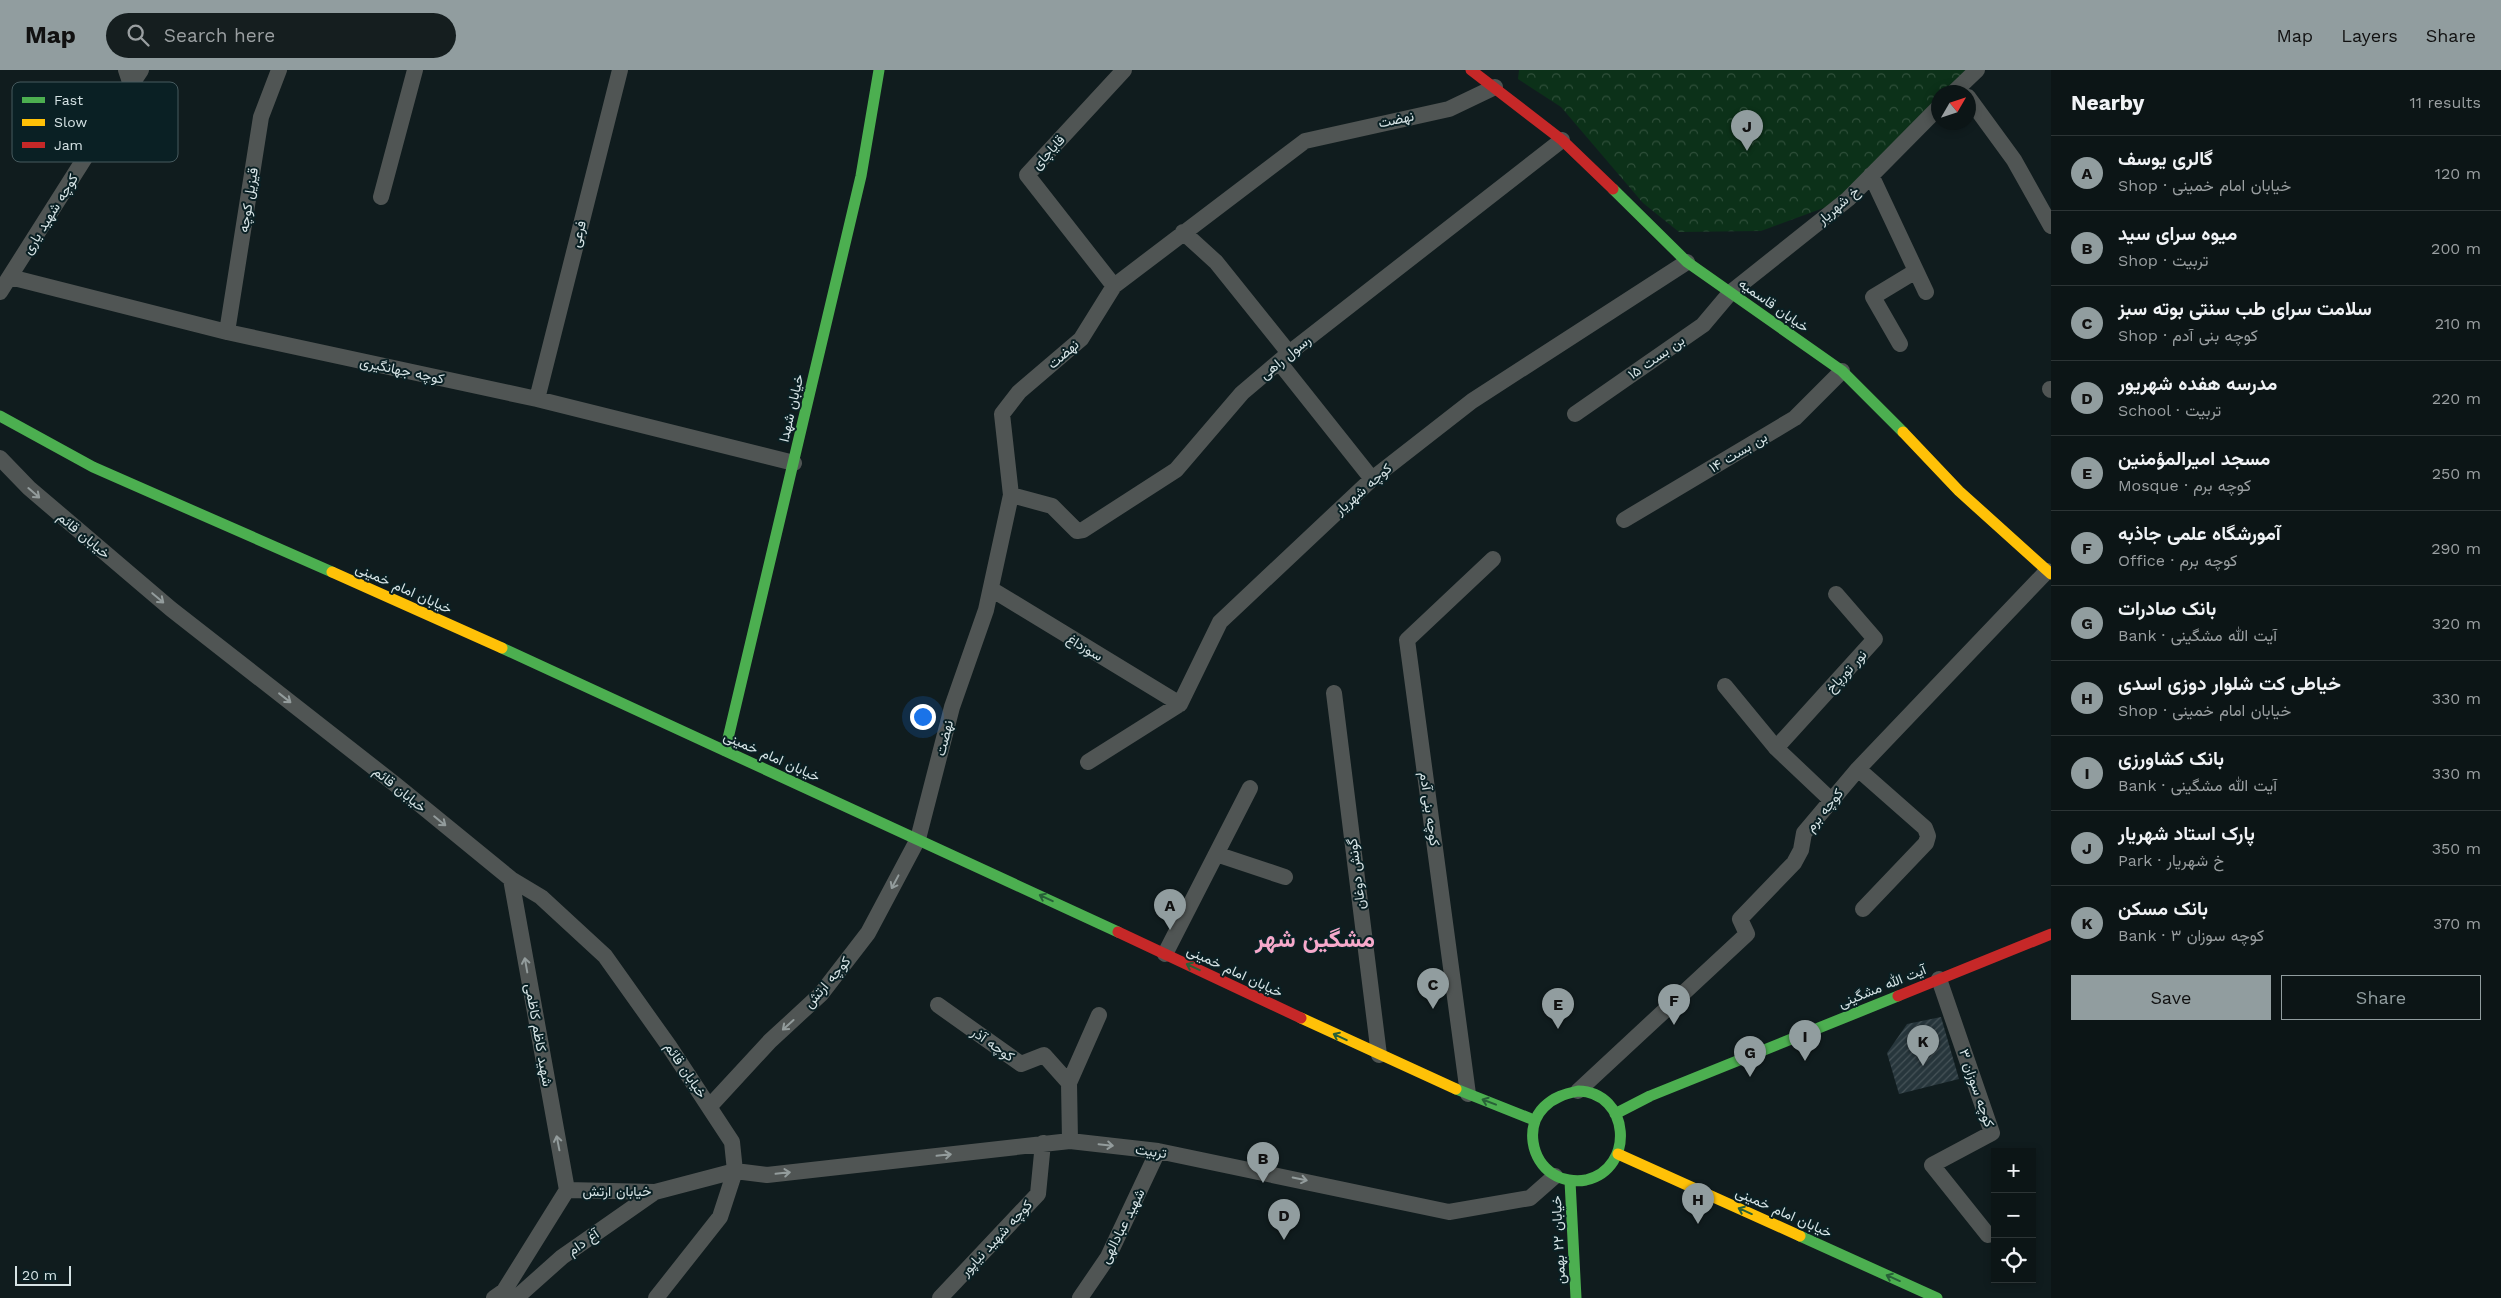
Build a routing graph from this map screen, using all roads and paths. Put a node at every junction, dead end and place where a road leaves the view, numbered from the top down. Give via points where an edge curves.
1 (141, 70) edge
2 (279, 70) edge
3 (415, 70) edge
4 (620, 70) edge
5 (879, 70) edge
6 (1124, 70) edge
7 (1470, 70) edge
8 (1977, 70) edge
9 (128, 78) edge
10 (1967, 85) edge
11 (1495, 87) junction
12 (1976, 110) edge
13 (1931, 115) edge
14 (1562, 140) junction
15 (78, 162) edge
16 (1871, 176) junction
17 (381, 197) dead end
18 (2051, 226) edge
19 (1183, 232) junction
20 (1686, 262) junction
21 (1916, 271) junction
22 (10, 277) junction
23 (1114, 286) junction
24 (0, 292) edge
25 (1926, 292) dead end
26 (1730, 293) junction
27 (226, 332) junction
28 (1900, 344) dead end
29 (1284, 357) junction
30 (1842, 372) junction
31 (537, 399) junction
32 (1575, 414) dead end
33 (0, 416) edge
34 (0, 458) edge
35 (794, 463) junction
36 (1372, 479) junction
37 (1011, 495) junction
38 (1624, 520) dead end
39 (1493, 559) dead end
40 (2049, 573) edge
41 (990, 589) junction
42 (1836, 594) dead end
43 (1725, 686) dead end
44 (1334, 693) dead end
45 (1180, 704) junction
46 (1776, 748) junction
47 (725, 751) junction
48 (1088, 762) dead end
49 (1858, 769) junction
50 (1250, 788) dead end
51 (1832, 801) junction
52 (918, 839) junction
53 (1216, 854) junction
54 (1285, 877) dead end
55 (511, 880) junction
56 (1863, 909) dead end
57 (2051, 934) edge
58 (1165, 954) junction
59 (1939, 979) junction
60 (938, 1005) dead end
61 (1099, 1015) dead end
62 (1379, 1055) junction
63 (1069, 1083) junction
64 (1578, 1091) junction
65 (1468, 1094) junction
66 (710, 1106) junction
67 (1615, 1114) junction
68 (1534, 1120) junction
69 (1070, 1141) junction
70 (1043, 1143) junction
71 (1158, 1151) junction
72 (1618, 1154) junction
73 (735, 1171) junction
74 (1563, 1178) junction
75 (568, 1190) junction
76 (655, 1192) junction
77 (1988, 1235) dead end
78 (494, 1298) edge
79 (516, 1298) edge
80 (656, 1298) edge
81 (940, 1298) edge
82 (1080, 1298) edge
83 (1576, 1298) edge
84 (1937, 1298) edge

1 - 9 street, کوچه شهید یاری
2 - 27 street, قیزیل کوچه via 261,117
3 - 17 street
4 - 31 street, فرعی
5 - 35 main road, خیابان شهدا via 861,176
6 - 23 street, قایاچای via 1027,175
7 - 11 main road, خیابان قاسمیه
8 - 10 street
11 - 14 main road, خیابان قاسمیه
11 - 19 street, نهضت via 1449,109 1305,141
12 - 18 street via 2014,160
13 - 16 street, خ شهریار
14 - 20 main road, خیابان قاسمیه
14 - 29 street, رسول راهی
15 - 22 street, کوچه شهید یاری
16 - 21 street
16 - 26 street, خ شهریار
19 - 23 street, نهضت
19 - 29 street via 1216,262
20 - 26 main road, خیابان قاسمیه
20 - 36 street, کوچه شهریار via 1472,401
21 - 25 street
21 - 28 street via 1873,298
22 - 24 street, کوچه شهید یاری
22 - 27 street, کوچه جهانگیری
23 - 37 street, نهضت via 1081,339 1019,392 1002,414
26 - 30 main road, خیابان قاسمیه
26 - 32 street, بن بست ۱۵ via 1703,324
27 - 31 street, کوچه جهانگیری
29 - 36 street
29 - 37 street, رسول راهی via 1242,393 1176,470 1083,530 1073,528 1052,506
30 - 38 street, بن بست ۱۴ via 1795,418
30 - 40 main road, خیابان قاسمیه via 1959,491
31 - 35 street, کوچه جهانگیری
33 - 47 main road, خیابان امام خمینی via 93,467 432,616
34 -> 55 street, خیابان قائم via 28,488 171,609 396,785
35 - 47 main road, خیابان شهدا
36 - 45 street, کوچه شهریار via 1220,622
37 - 41 street, نهضت
39 - 65 street, کوچه بنی آدم via 1407,640
40 - 49 street, کوچه برم
41 - 45 street, سوزداغ
41 - 52 street, نهضت via 986,610 952,707
42 - 46 street, نور تورپاخ via 1875,639
43 - 46 street
44 - 62 street, گونش دوغان
45 - 48 street
46 - 51 street
47 - 52 main road, خیابان امام خمینی
49 - 51 street, کوچه برم
49 - 56 street via 1925,828 1928,836 1926,843
50 - 53 street
51 - 64 street, کوچه برم via 1804,833 1801,850 1794,863 1740,919 1747,934
58 -> 52 main road, خیابان امام خمینی
52 -> 66 street, کوچه ارتش via 868,933 821,994 770,1041
53 - 54 street
53 - 58 street
55 - 66 street, خیابان قائم via 541,897 605,956
75 -> 55 street, شهید کاظم کاظمی
57 - 59 main road, آیت الله مشگینی
62 -> 58 main road, خیابان امام خمینی
59 - 67 main road, آیت الله مشگینی via 1650,1096
59 - 77 street, کوچه سوزان ۳ via 1992,1133 1932,1166
60 - 63 street, کوچه آذر via 1021,1064 1044,1055
61 - 63 street
62 - 65 main road, خیابان امام خمینی
63 - 69 street
64 - 67 main road via 1596,1093
64 - 68 main road via 1553,1097
68 -> 65 main road, خیابان امام خمینی
66 - 73 street, خیابان قائم via 732,1142
67 - 72 main road via 1622,1141
68 - 74 main road via 1531,1136 1534,1151 1540,1163
69 - 70 street, تربیت
69 -> 71 street, تربیت
73 -> 70 street, تربیت via 767,1175
70 - 81 street, کوچه شهید نیاپور via 1038,1194
71 -> 74 street, تربیت via 1450,1212 1530,1198
71 - 82 street, شهید عبادالهی via 1108,1257
72 - 74 main road via 1610,1167 1597,1177 1582,1181
84 -> 72 main road, خیابان امام خمینی
73 - 76 street, خیابان ارتش
73 - 80 street via 720,1217
74 - 83 main road, خیابان ۲۲ بهمن
75 - 76 street, خیابان ارتش
75 - 78 street, خیابان ارتش via 504,1291
76 - 79 street, آغ دام via 562,1257

